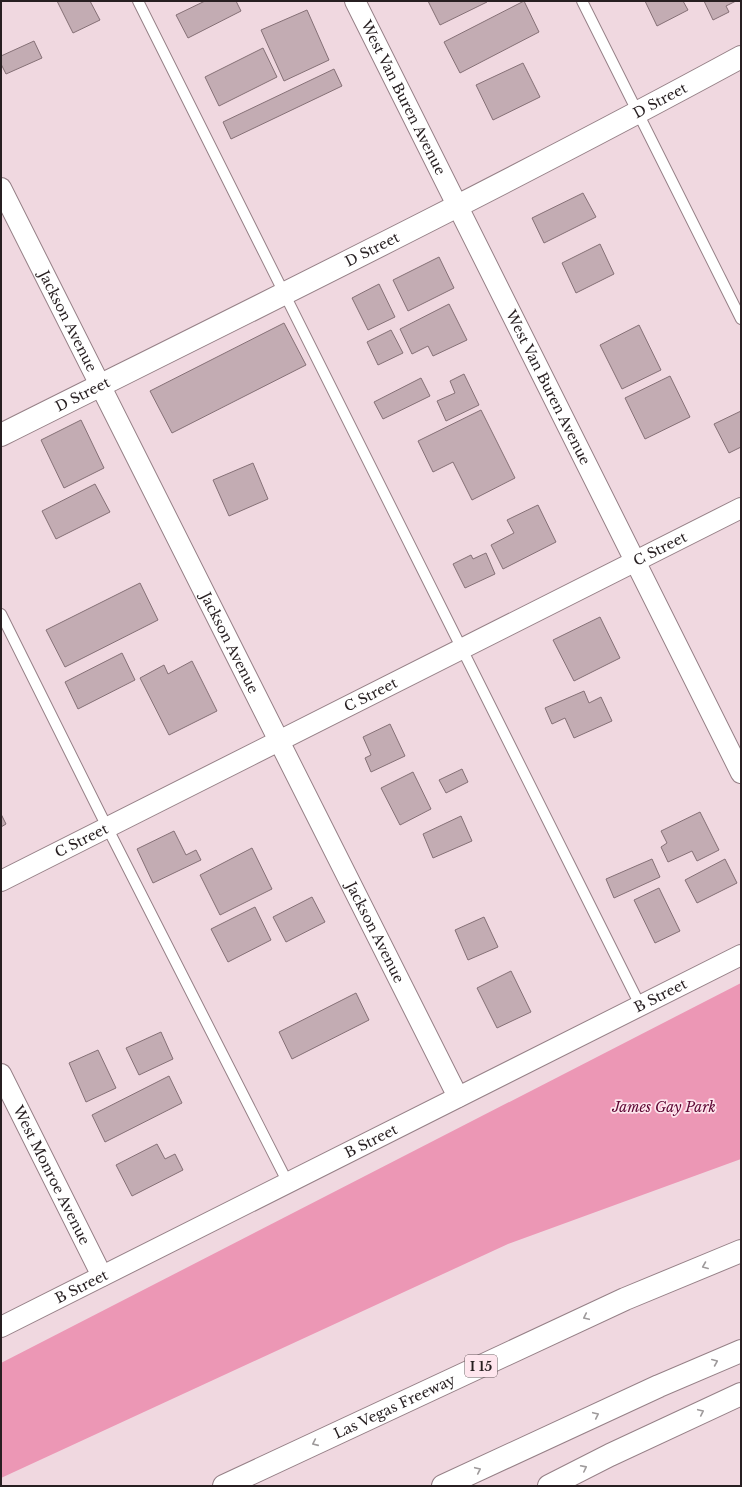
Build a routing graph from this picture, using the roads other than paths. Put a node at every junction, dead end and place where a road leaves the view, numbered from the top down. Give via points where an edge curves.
1 (138, 1) edge
2 (355, 1) edge
3 (582, 1) edge
4 (741, 57) edge
5 (638, 113) junction
6 (1, 188) edge
7 (456, 206) junction
8 (284, 293) junction
9 (741, 319) edge
10 (100, 386) junction
11 (1, 435) edge
12 (741, 508) edge
13 (635, 562) junction
14 (1, 614) edge
15 (462, 649) junction
16 (279, 741) junction
17 (741, 773) edge
18 (107, 827) junction
19 (1, 881) edge
20 (741, 955) edge
21 (640, 1005) junction
22 (1, 1074) edge
23 (458, 1097) junction
24 (288, 1183) junction
25 (741, 1251) edge
26 (102, 1276) junction
27 (1, 1327) edge
28 (741, 1351) edge
29 (741, 1394) edge
30 (224, 1486) edge
31 (443, 1486) edge
32 (549, 1486) edge

1 - 8 lane
2 - 7 street, West Van Buren Avenue
3 - 5 lane
4 - 5 main road, D Street
5 - 7 main road, D Street
5 - 9 lane
6 - 10 street, Jackson Avenue
7 - 8 main road, D Street
7 - 13 street, West Van Buren Avenue
8 - 10 main road, D Street
8 - 15 lane
10 - 11 main road, D Street
10 - 16 street, Jackson Avenue
12 - 13 street, C Street
13 - 15 street, C Street
13 - 17 street, West Van Buren Avenue
14 - 18 lane
15 - 16 street, C Street
15 - 21 lane
16 - 18 street, C Street
16 - 23 street, Jackson Avenue
18 - 19 street, C Street
18 - 24 lane
20 - 21 street, B Street
21 - 23 street, B Street
22 - 26 street, West Monroe Avenue
23 - 24 street, B Street
24 - 26 street, B Street
25 -> 30 main road, Las Vegas Freeway / I 15 via 624,1299
26 - 27 street, B Street
31 -> 28 main road
32 -> 29 main road

